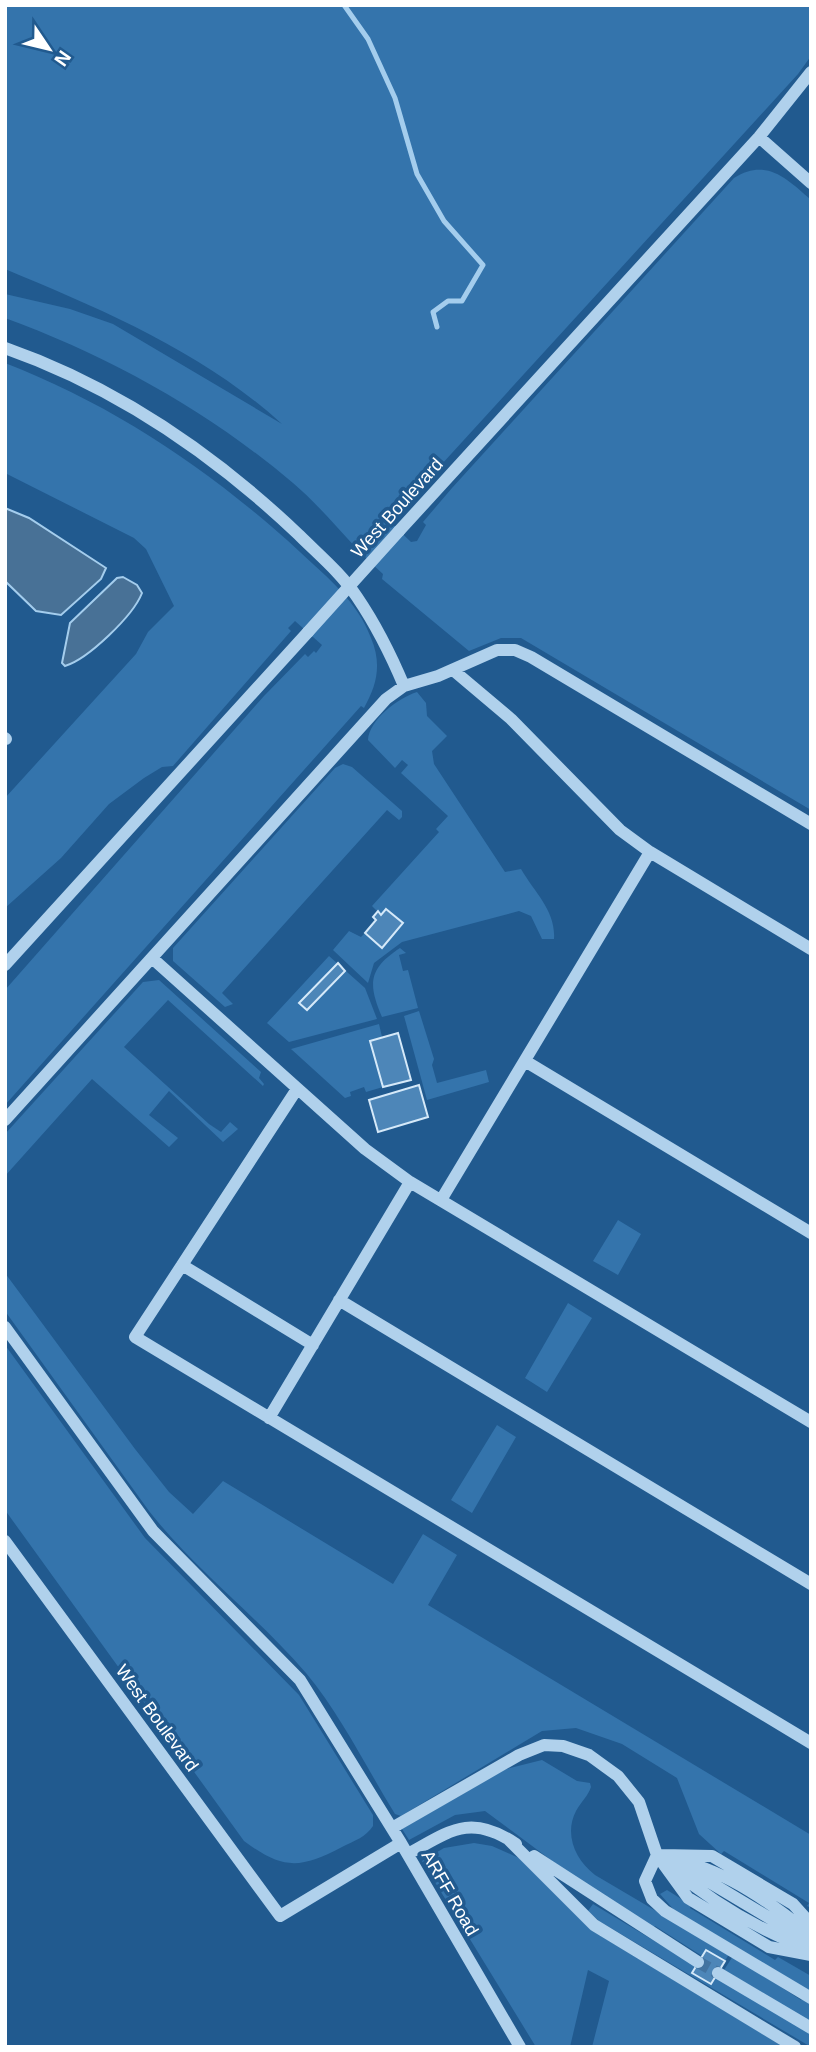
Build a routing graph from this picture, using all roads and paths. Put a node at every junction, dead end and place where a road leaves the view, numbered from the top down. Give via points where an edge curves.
1 (811, 72) edge
2 (759, 137) junction
3 (811, 183) edge
4 (5, 348) edge
5 (453, 670) junction
6 (404, 686) junction
7 (811, 824) edge
8 (650, 852) junction
9 (811, 949) edge
10 (152, 958) junction
11 (5, 965) edge
12 (525, 1061) junction
13 (297, 1089) junction
14 (5, 1120) edge
15 (410, 1182) junction
16 (441, 1200) junction
17 (811, 1233) edge
18 (182, 1265) junction
19 (339, 1300) junction
20 (5, 1327) edge
21 (313, 1345) junction
22 (269, 1418) junction
23 (811, 1422) edge
24 (5, 1541) edge
25 (811, 1584) edge
26 (811, 1743) edge
27 (392, 1828) junction
28 (509, 1840) junction
29 (405, 1849) junction
30 (657, 1855) junction
31 (279, 1916) joint
32 (811, 1924) edge
33 (811, 1935) edge
34 (811, 1943) edge
35 (811, 1950) edge
36 (811, 1955) edge
37 (698, 1962) tunnel mouth
38 (718, 1973) tunnel mouth
39 (811, 1998) edge
40 (811, 2028) edge
41 (520, 2047) edge
42 (795, 2047) edge

1 - 2 street, West Boulevard
2 - 3 street
2 - 11 street, West Boulevard, bridge
4 - 6 street via 99,387 213,460 337,572 356,595
5 - 6 street
5 - 7 street via 497,650 523,653
5 - 8 street via 511,719 620,830
6 - 10 street via 386,699
8 - 9 street
8 - 12 street
10 - 13 street
10 - 14 street
12 - 16 street
12 - 17 street
13 - 15 street
13 - 18 street
15 - 16 street
15 - 19 street
16 - 23 street
18 - 21 street
18 - 22 street via 135,1337
19 - 21 street
19 - 25 street
20 - 27 street via 153,1531 300,1680
21 - 22 street
22 - 26 street
24 - 31 street, West Boulevard
27 - 29 street
27 - 30 street via 519,1755 544,1745 563,1746 589,1755 618,1776 639,1802
28 - 29 street via 484,1828 457,1827
28 - 37 street
28 - 42 street via 594,1925
29 - 31 street, ARFF Road
29 - 41 street, ARFF Road
30 - 32 street via 712,1856 793,1903
30 - 33 street via 706,1866 787,1915
30 - 34 street
30 - 35 street via 694,1886 775,1936
30 - 36 street via 688,1898 769,1947
30 - 39 street via 645,1881 652,1899
38 - 40 street

